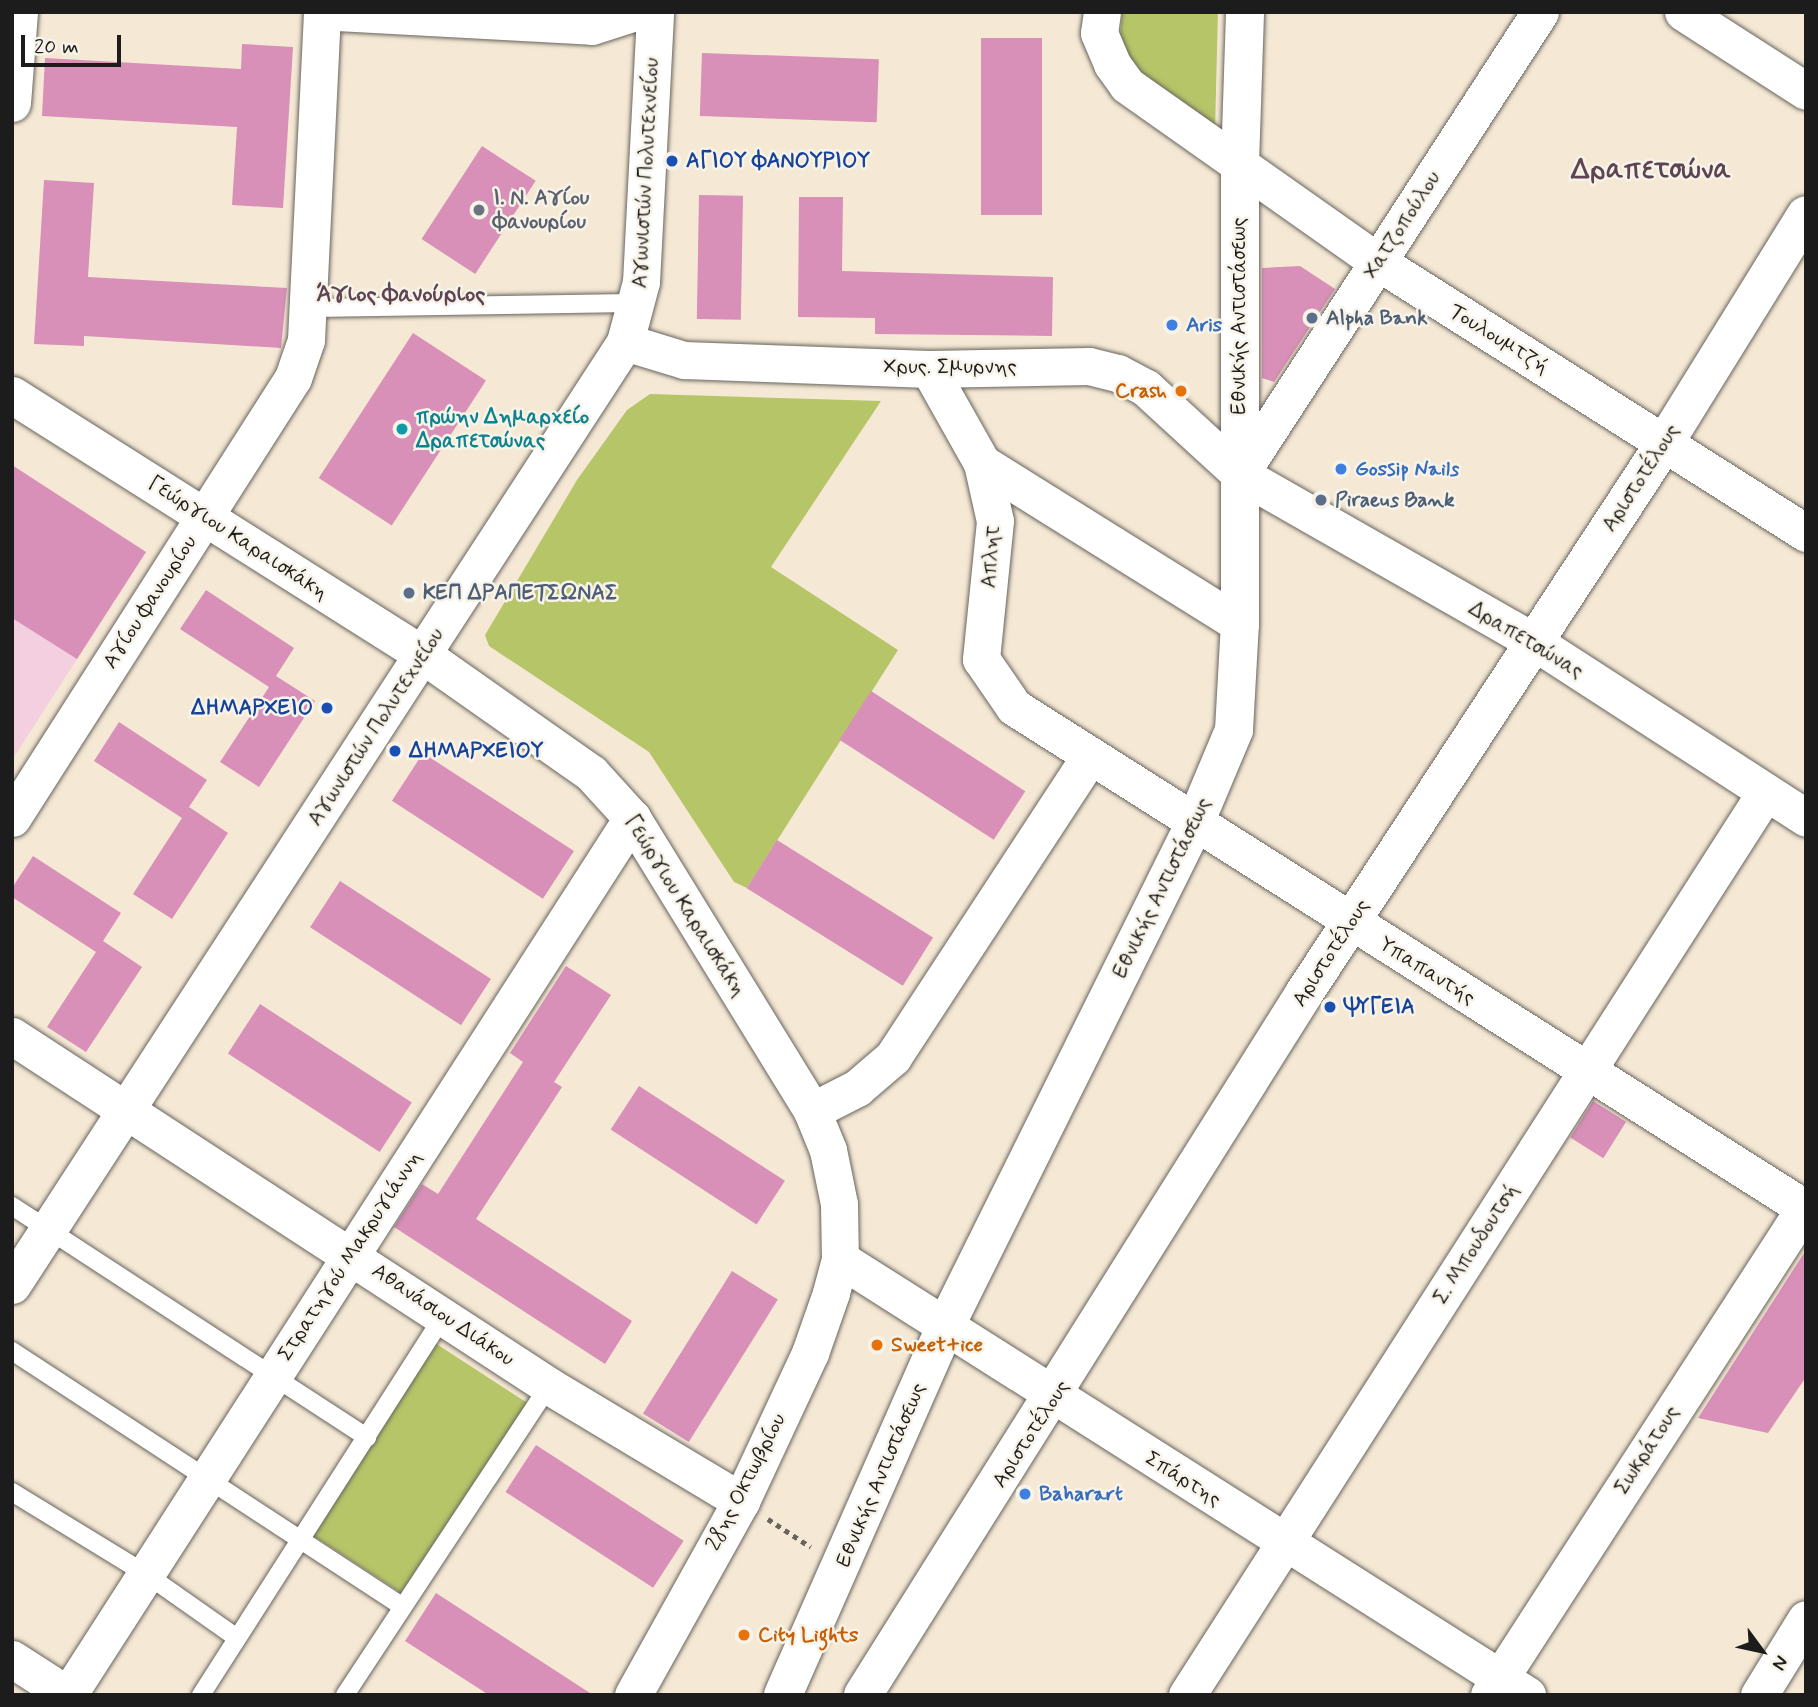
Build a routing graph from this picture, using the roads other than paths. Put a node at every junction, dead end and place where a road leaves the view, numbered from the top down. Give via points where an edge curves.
1 (19, 12) edge
2 (322, 12) edge
3 (338, 12) edge
4 (635, 12) edge
5 (655, 12) edge
6 (1102, 12) edge
7 (1245, 12) edge
8 (1541, 12) edge
9 (1683, 12) edge
10 (1806, 91) edge
11 (12, 103) edge
12 (1240, 164) junction
13 (1806, 215) edge
14 (1377, 262) junction
15 (638, 303) junction
16 (307, 308) junction
17 (625, 342) junction
18 (929, 369) junction
19 (12, 395) edge
20 (1664, 444) junction
21 (982, 463) junction
22 (1240, 474) junction
23 (205, 517) junction
24 (1806, 533) edge
25 (1240, 624) junction
26 (1536, 643) junction
27 (423, 655) junction
28 (1014, 707) joint
29 (1089, 757) junction
30 (1765, 793) junction
31 (12, 818) edge
32 (632, 818) junction
33 (1806, 818) edge
34 (1195, 823) junction
35 (1350, 922) junction
36 (12, 1036) edge
37 (1587, 1071) junction
38 (125, 1111) junction
39 (812, 1111) junction
40 (12, 1206) edge
41 (1805, 1208) edge
42 (48, 1230) junction
43 (352, 1253) junction
44 (840, 1259) junction
45 (12, 1285) edge
46 (443, 1317) junction
47 (945, 1327) junction
48 (12, 1352) edge
49 (273, 1376) junction
50 (549, 1386) junction
51 (1054, 1398) junction
52 (367, 1437) junction
53 (207, 1478) junction
54 (12, 1492) edge
55 (741, 1501) junction
56 (300, 1540) junction
57 (1284, 1542) junction
58 (146, 1574) junction
59 (403, 1607) junction
60 (1806, 1619) edge
61 (237, 1638) junction
62 (12, 1659) edge
63 (1505, 1689) edge
64 (68, 1695) edge
65 (201, 1695) edge
66 (345, 1695) edge
67 (633, 1695) edge
68 (783, 1695) edge
69 (863, 1695) edge
70 (1187, 1695) edge
71 (1759, 1695) edge

1 - 11 street
2 - 16 street, Αγίου Φανουρίου
3 - 4 street via 592,26
5 - 15 street, Αγωνιστών Πολυτεχνείου
6 - 12 street, Τουλουμτζή via 1099,33 1127,85
7 - 12 street, Εθνικής Αντιστάσεως
8 - 14 street, Χατζοπούλου
9 - 10 street
12 - 14 street, Τουλουμτζή
12 - 22 street, Εθνικής Αντιστάσεως
13 - 20 street, Αριστοτέλους
14 - 20 street, Τουλουμτζή
14 - 22 street, Χατζοπούλου
15 - 16 lane
15 - 17 street, Αγωνιστών Πολυτεχνείου
16 - 23 street, Αγίου Φανουρίου via 306,340 293,378
17 - 18 street, Χρυς. Σμυρνης via 684,360
17 - 27 street, Αγωνιστών Πολυτεχνείου
18 - 21 street, Απλητ
18 - 22 street, Χρυς. Σμυρνης via 1089,366 1118,373 1146,388
19 - 23 street, Γεώργιου Καραισκάκη
20 - 24 street, Τουλουμτζή
20 - 26 street, Αριστοτέλους
21 - 25 street
21 - 28 street, Απλητ via 995,521 981,659
22 - 25 street, Εθνικής Αντιστάσεως
22 - 26 street, Δραπετσώνας
23 - 27 street, Γεώργιου Καραισκάκη
23 - 31 street, Αγίου Φανουρίου
25 - 34 street, Εθνικής Αντιστάσεως via 1234,730
26 - 30 street, Δραπετσώνας
26 - 35 street, Αριστοτέλους
27 - 32 street, Γεώργιου Καραισκάκη via 591,773
27 - 38 street, Αγωνιστών Πολυτεχνείου
28 - 29 street, Υπαπαντής
29 - 34 street, Υπαπαντής
29 - 39 street via 893,1057 857,1088
30 - 33 street, Δραπετσώνας
30 - 37 street, Σ. Μπουδουτσή
32 - 39 street, Γεώργιου Καραισκάκη
32 - 43 street, Στρατηγού Μακρυγιάννη
34 - 35 street, Υπαπαντής
34 - 47 street, Εθνικής Αντιστάσεως
35 - 37 street, Υπαπαντής
35 - 51 street, Αριστοτέλους
36 - 38 street, Αθανάσιου Διάκου
37 - 41 street, Υπαπαντής
37 - 57 street, Σ. Μπουδουτσή
38 - 42 street, Αγωνιστών Πολυτεχνείου
38 - 43 street, Αθανάσιου Διάκου
39 - 44 street, Γεώργιου Καραισκάκη via 835,1179
40 - 42 lane
41 - 63 street, Σωκράτους
42 - 45 street, Αγωνιστών Πολυτεχνείου
42 - 49 lane
43 - 46 street, Αθανάσιου Διάκου
43 - 49 street, Στρατηγού Μακρυγιάννη
44 - 47 street, Σπάρτης
44 - 55 street, 28ης Οκτωβρίου via 810,1353
46 - 50 street, Αθανάσιου Διάκου
46 - 52 lane
47 - 51 street, Σπάρτης
47 - 68 street, Εθνικής Αντιστάσεως
48 - 53 lane
49 - 52 lane
49 - 53 street, Στρατηγού Μακρυγιάννη
50 - 55 street, Αθανάσιου Διάκου
50 - 59 lane
51 - 57 street, Σπάρτης
51 - 69 street, Αριστοτέλους
52 - 56 lane
53 - 56 lane
53 - 58 street, Στρατηγού Μακρυγιάννη
54 - 58 lane
55 - 67 street, 28ης Οκτωβρίου
56 - 59 lane
56 - 61 lane
57 - 63 street, Σπάρτης
57 - 70 street, Σ. Μπουδουτσή
58 - 61 lane
58 - 64 street, Στρατηγού Μακρυγιάννη
59 - 66 lane
60 - 71 street
61 - 65 lane
62 - 64 street

